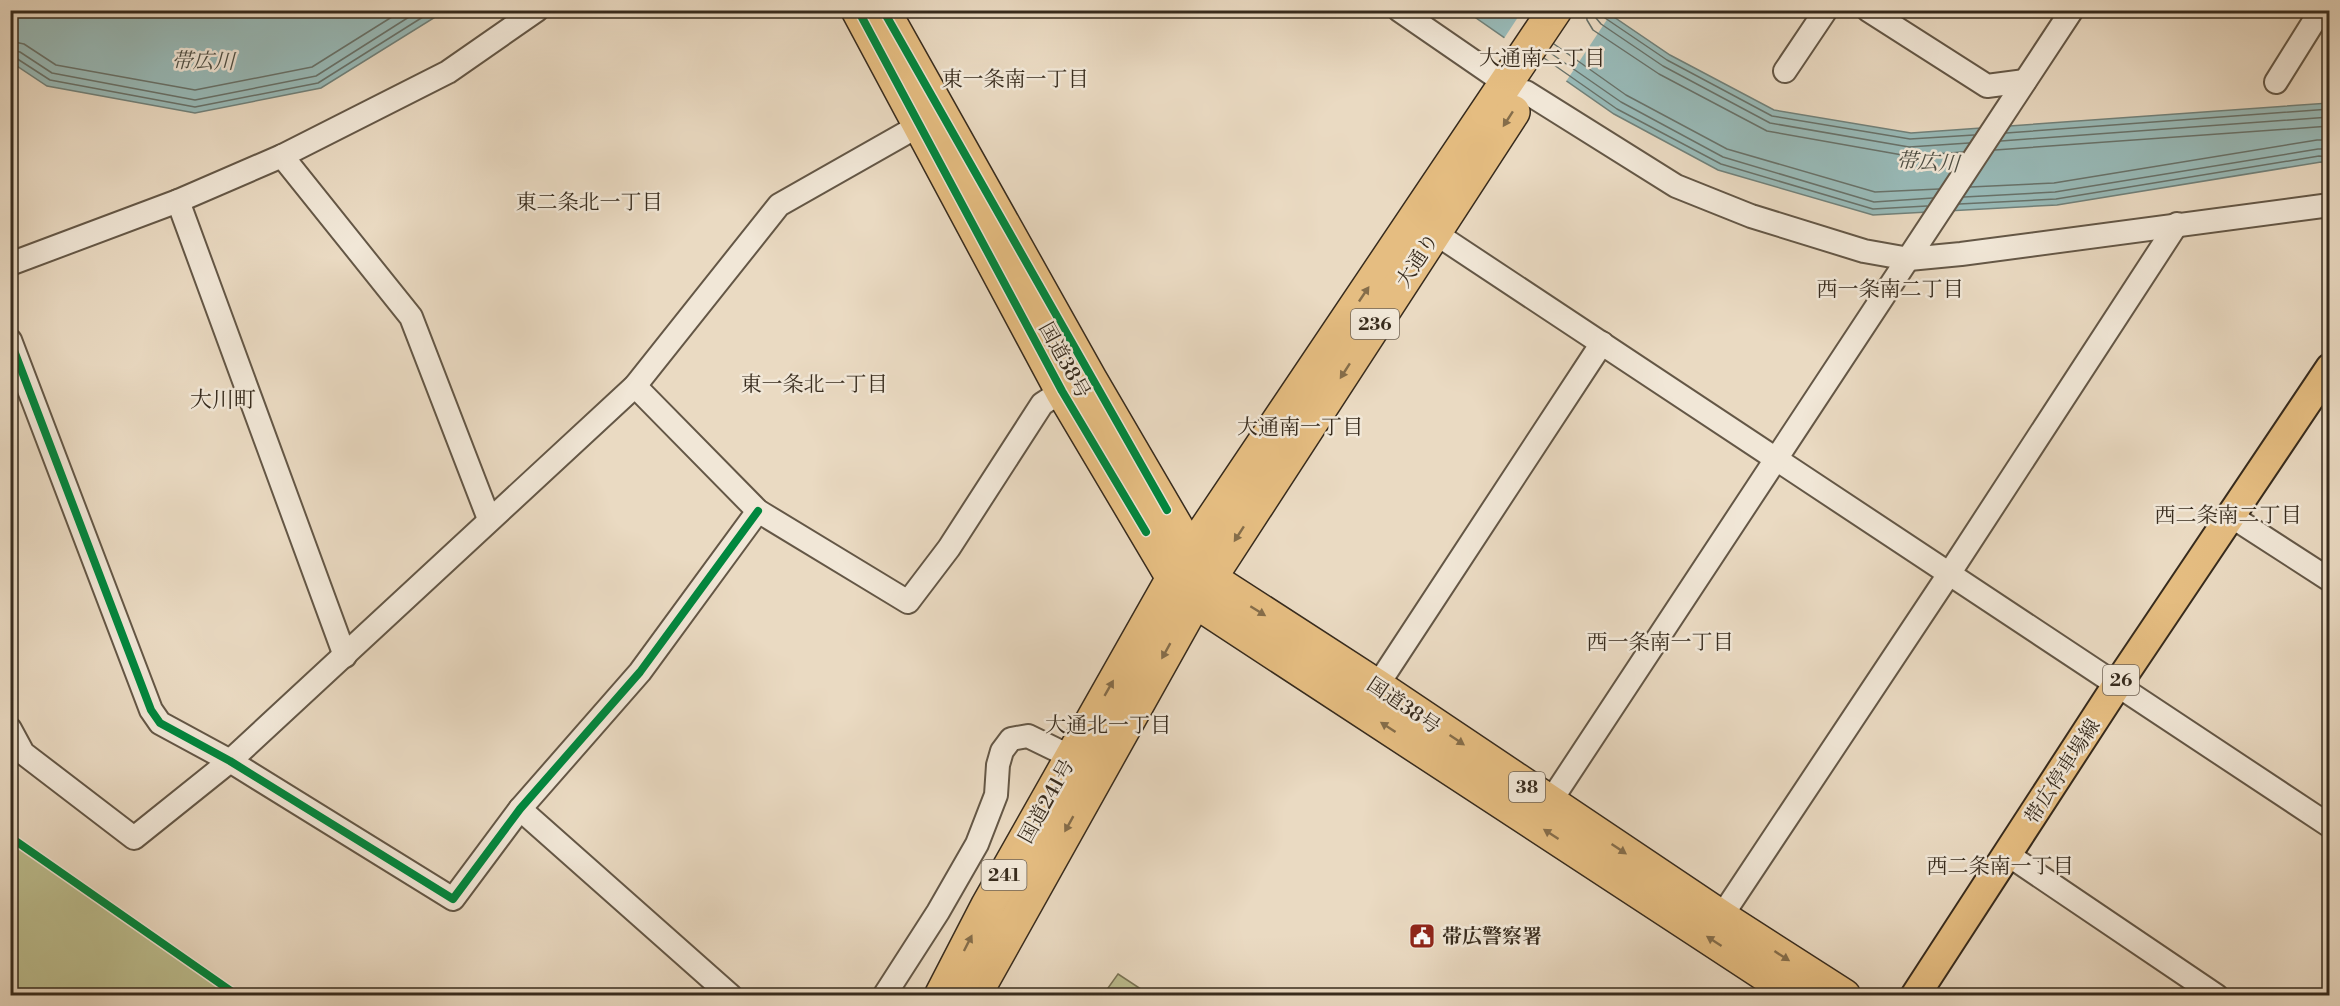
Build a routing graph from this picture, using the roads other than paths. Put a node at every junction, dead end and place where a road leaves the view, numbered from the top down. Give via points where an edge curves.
1 (537, 10) edge
2 (858, 10) edge
3 (883, 10) edge
4 (1399, 10) edge
5 (1556, 10) edge
6 (1581, 10) edge
7 (1826, 10) edge
8 (1868, 10) edge
9 (2073, 10) edge
10 (2321, 10) edge
11 (1785, 71) dead end
12 (1524, 76) junction
13 (2025, 81) junction
14 (2276, 82) dead end
15 (920, 125) junction
16 (282, 156) junction
17 (178, 201) junction
18 (2330, 205) edge
19 (2176, 224) junction
20 (1435, 233) junction
21 (1909, 259) junction
22 (10, 264) edge
23 (10, 340) edge
24 (1602, 343) junction
25 (2330, 368) edge
26 (635, 386) junction
27 (1062, 391) junction
28 (1777, 459) junction
29 (758, 512) junction
30 (2231, 516) junction
31 (489, 519) junction
32 (1949, 574) junction
33 (1192, 577) junction
34 (2330, 580) edge
35 (345, 656) junction
36 (2117, 685) junction
37 (1377, 686) junction
38 (10, 729) edge
39 (1071, 757) junction
40 (231, 761) junction
41 (1550, 802) junction
42 (519, 809) junction
43 (2330, 826) edge
44 (2007, 854) junction
45 (1720, 917) junction
46 (731, 996) edge
47 (884, 996) edge
48 (941, 996) edge
49 (974, 996) edge
50 (1798, 996) edge
51 (1844, 996) edge
52 (1915, 996) edge
53 (2217, 996) edge

1 - 16 street via 448,72
2 - 15 highway, 国道38号 / 38
3 - 33 highway, 国道38号 / 38 via 1086,371
4 - 12 street
5 - 12 highway, 大通り / 236
6 - 12 highway, 大通り / 236
7 - 11 street
8 - 13 street via 1987,86
9 - 13 street
10 - 14 street
12 -> 20 highway, 大通り / 236
12 - 21 street via 1676,186 1751,216 1864,251
33 -> 12 highway, 大通り / 236
13 - 21 street
15 - 26 street via 779,205
15 - 27 highway, 国道38号 / 38
16 - 17 street
16 - 31 street via 411,317
17 - 22 street
17 - 35 street
18 - 19 street
19 - 21 street
19 - 32 street
20 - 24 street
20 -> 33 highway, 大通り / 236
21 - 28 street
23 - 40 street via 151,710 160,723
24 - 28 street
24 - 37 street
25 - 30 main road, 帯広停車場線 / 26
26 - 29 street
26 - 31 street
27 - 29 street via 1042,404 949,548 908,602
27 - 33 highway, 国道38号 / 38
28 - 32 street
28 - 41 street
29 - 42 street via 640,672
30 - 34 street
30 - 36 main road, 帯広停車場線 / 26
31 - 35 street
32 - 36 street
32 - 45 street
33 -> 37 highway, 国道38号 / 38
39 -> 33 highway, 国道241号 / 241
33 -> 49 highway, 国道241号 / 241
50 -> 33 highway, 国道38号 / 38
35 - 40 street
36 - 43 street
36 - 44 main road, 帯広停車場線 / 26
37 -> 41 highway, 国道38号 / 38
38 - 40 street via 23,753 134,838
39 - 47 street via 1028,736 1011,739 1002,751 996,795 977,844
48 -> 39 highway, 国道241号 / 241
40 - 42 street via 453,898
41 -> 45 highway, 国道38号 / 38
42 - 46 street
44 - 52 main road, 帯広停車場線 / 26
44 - 53 street
45 -> 51 highway, 国道38号 / 38

